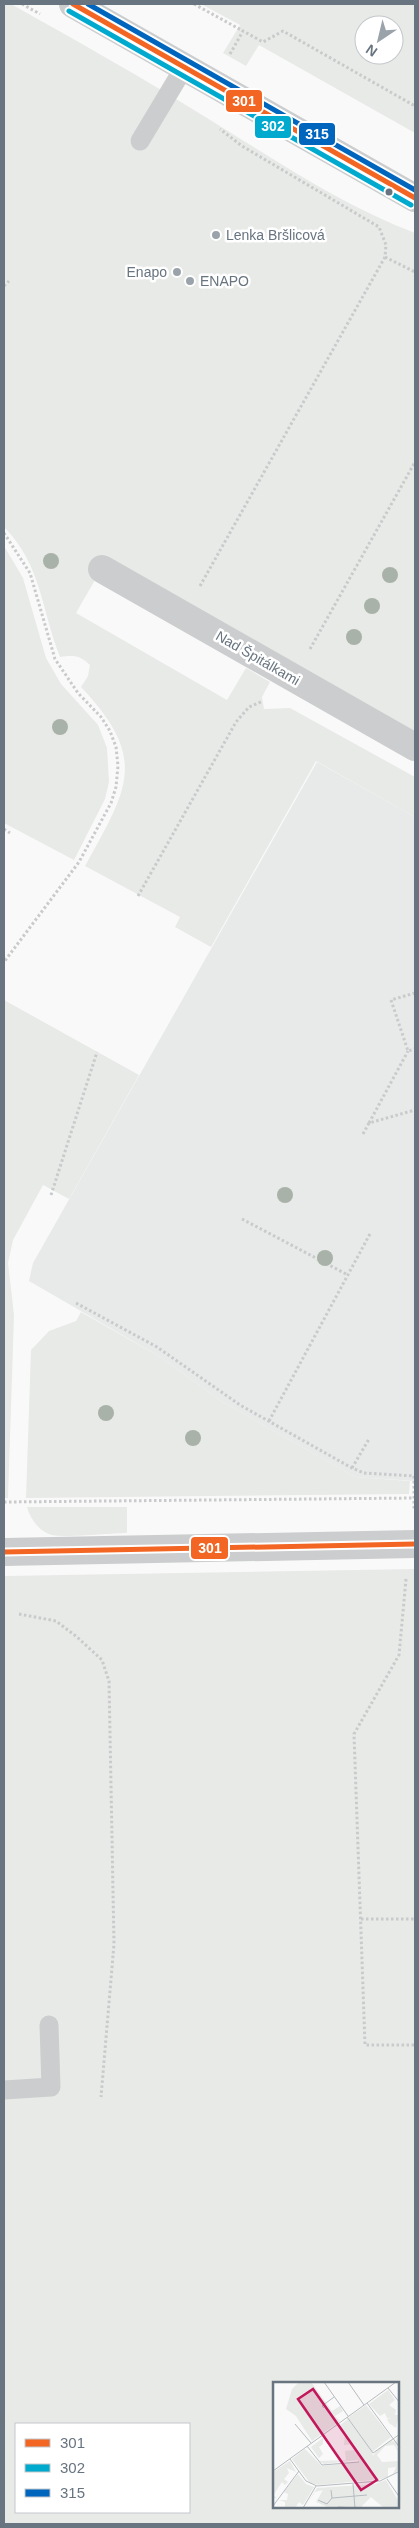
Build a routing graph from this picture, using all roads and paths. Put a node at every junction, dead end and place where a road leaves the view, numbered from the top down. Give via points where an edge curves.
1 (73, 4) edge
2 (194, 4) edge
3 (243, 31) junction
4 (185, 66) junction
5 (214, 83) junction
6 (415, 106) edge
7 (140, 141) dead end
8 (415, 198) edge
9 (379, 227) dead end
10 (385, 257) junction
11 (415, 272) edge
12 (9, 281) dead end
13 (4, 286) edge
14 (415, 462) edge
15 (4, 533) edge
16 (102, 569) dead end
17 (184, 615) junction
18 (293, 678) junction
19 (265, 700) dead end
20 (415, 747) edge
21 (4, 829) edge
22 (10, 833) dead end
23 (138, 896) dead end
24 (4, 962) edge
25 (415, 993) edge
26 (415, 1049) edge
27 (408, 1051) junction
28 (97, 1052) dead end
29 (415, 1110) edge
30 (369, 1123) junction
31 (363, 1134) dead end
32 (51, 1196) dead end
33 (242, 1219) dead end
34 (371, 1232) dead end
35 (348, 1275) junction
36 (269, 1421) dead end
37 (369, 1439) dead end
38 (352, 1468) dead end
39 (415, 1498) edge
40 (4, 1502) edge
41 (415, 1544) edge
42 (4, 1552) edge
43 (19, 1614) dead end
44 (415, 1919) edge
45 (49, 2025) dead end
46 (415, 2045) edge
47 (4, 2090) edge
48 (101, 2098) dead end

1 - 4 street
2 - 3 path
3 - 5 path
3 - 6 path via 263,42 283,31
4 - 5 street
4 - 7 lane
5 - 8 street
9 - 10 path via 386,245
10 - 11 path
10 - 17 path
12 - 13 path
14 - 18 path
15 - 24 path via 30,573 55,659 110,731 116,746 118,766 111,802 79,862
16 - 17 street, Nad Špitálkami
17 - 18 street, Nad Špitálkami
18 - 20 street, Nad Špitálkami
19 - 23 path via 249,707 236,722
21 - 22 path
25 - 27 path via 391,1000
26 - 27 path
27 - 30 path
28 - 32 path
29 - 30 path
30 - 31 path
33 - 35 path
34 - 35 path
35 - 36 path
37 - 38 path
39 - 40 path
41 - 42 street
43 - 48 path via 56,1621 102,1660 109,1681 114,1944
44 - 46 path via 361,1919 365,2046
45 - 47 lane via 51,2087

